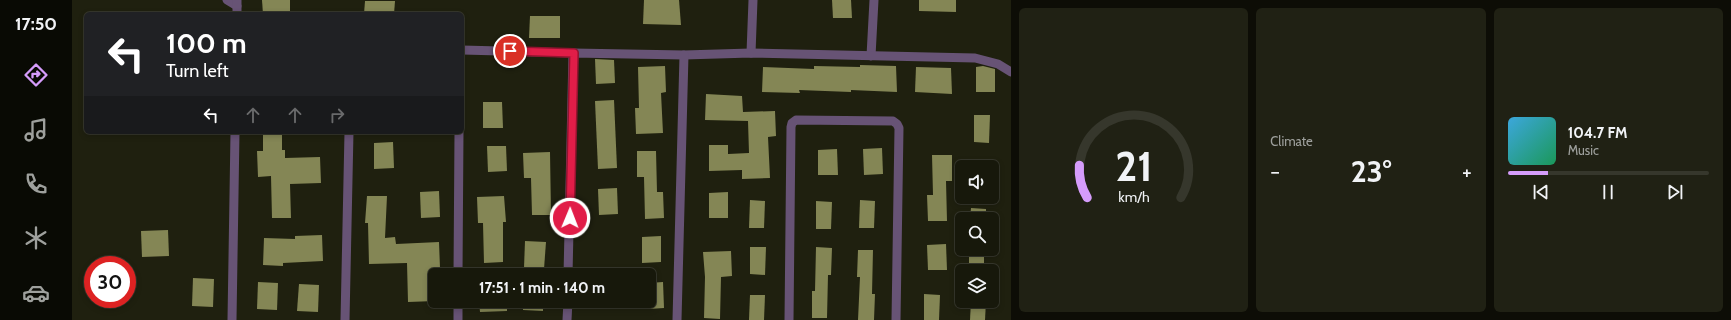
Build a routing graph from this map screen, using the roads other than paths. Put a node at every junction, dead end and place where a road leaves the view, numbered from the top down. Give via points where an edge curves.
1 (227, 0) edge
2 (752, 0) edge
3 (874, 0) edge
4 (237, 7) edge
5 (464, 50) edge
6 (574, 53) junction
7 (751, 53) junction
8 (684, 55) junction
9 (871, 56) junction
10 (1011, 72) edge
11 (235, 134) edge
12 (349, 134) edge
13 (459, 134) edge
14 (458, 268) edge
15 (568, 268) edge
16 (458, 308) edge
17 (568, 308) edge
18 (232, 320) edge
19 (345, 320) edge
20 (458, 320) edge
21 (567, 320) edge
22 (677, 320) edge
23 (789, 320) edge
24 (896, 320) edge

1 - 4 street
2 - 7 street
3 - 9 street
5 - 6 street
6 - 8 street
6 - 15 street
7 - 8 street
7 - 9 street
8 - 22 street
9 - 10 street via 975,58 998,64
11 - 18 street
12 - 19 street
13 - 14 street
16 - 20 street
17 - 21 street
23 - 24 street via 791,127 792,122 796,120 893,121 899,128

